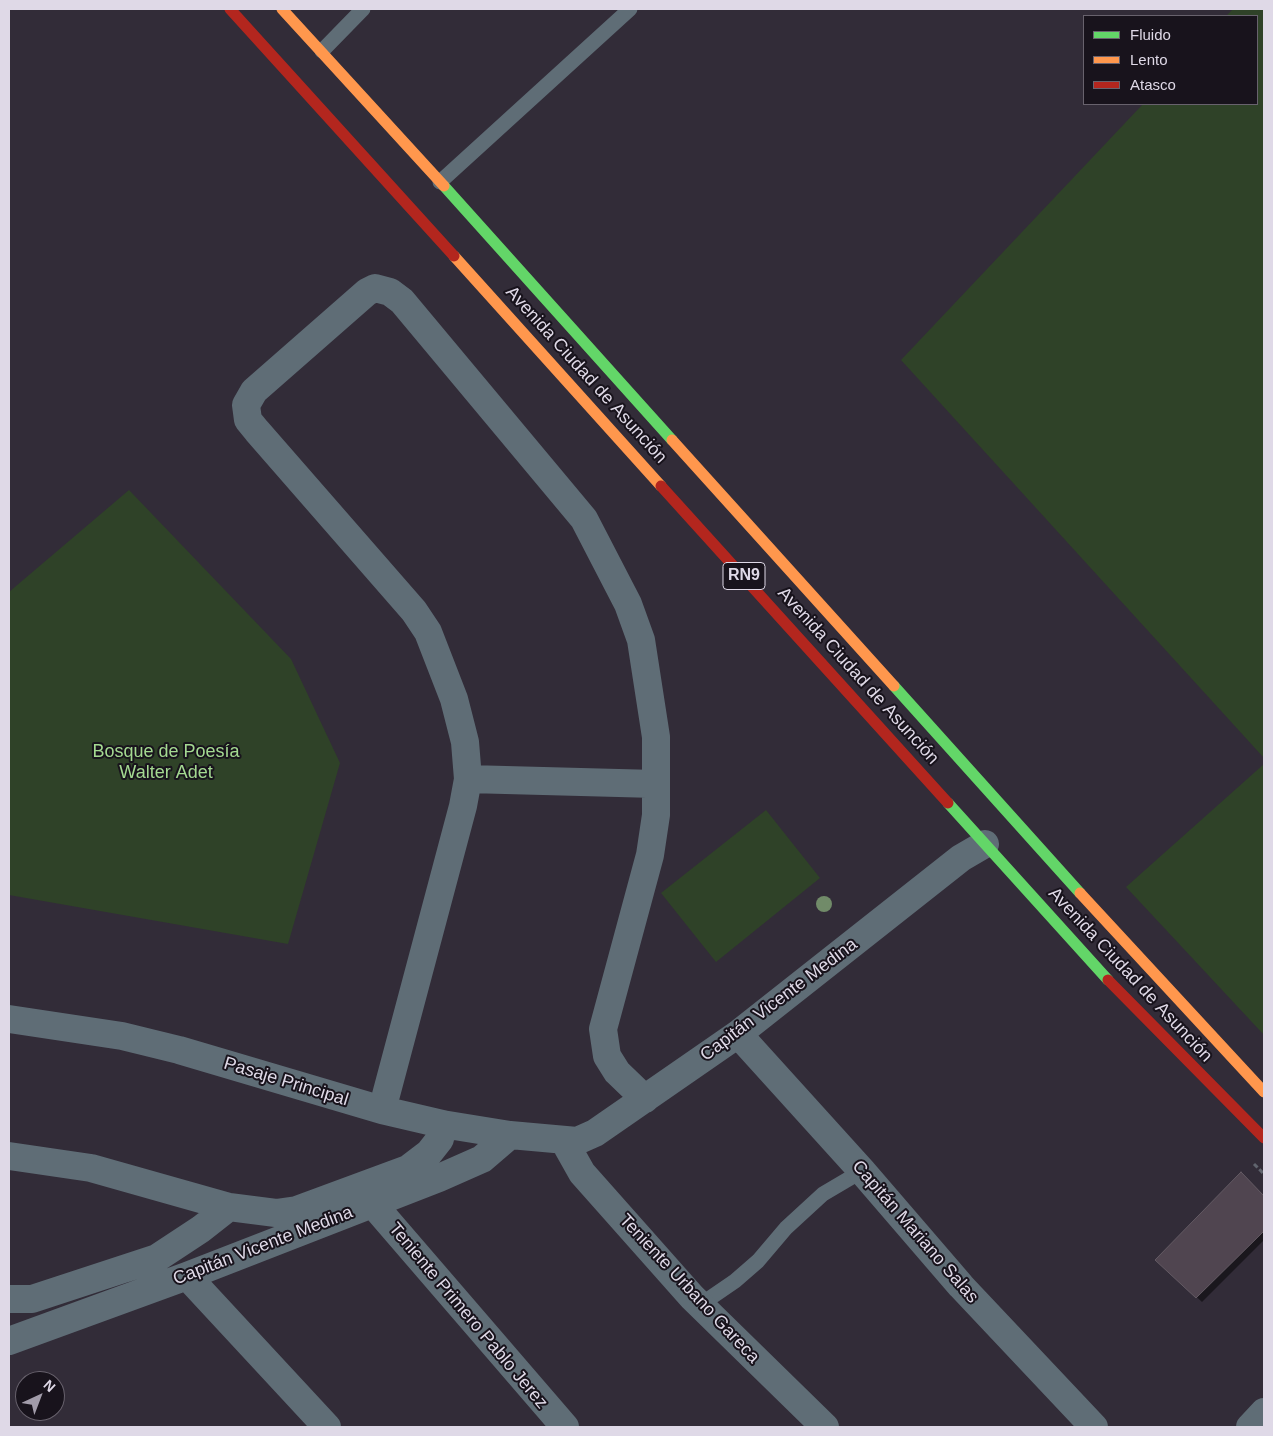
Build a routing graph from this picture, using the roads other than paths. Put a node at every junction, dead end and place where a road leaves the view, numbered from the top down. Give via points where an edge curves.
1 (230, 9) edge
2 (282, 9) edge
3 (363, 9) edge
4 (630, 9) edge
5 (322, 51) junction
6 (440, 182) junction
7 (468, 779) junction
8 (656, 784) junction
9 (985, 844) junction
10 (9, 1019) edge
11 (738, 1034) junction
12 (1264, 1092) edge
13 (645, 1099) junction
14 (382, 1110) junction
15 (442, 1124) junction
16 (510, 1136) junction
17 (1264, 1138) edge
18 (564, 1141) junction
19 (9, 1156) edge
20 (862, 1171) junction
21 (372, 1203) junction
22 (230, 1207) junction
23 (187, 1276) junction
24 (9, 1299) edge
25 (700, 1305) junction
26 (9, 1341) edge
27 (1264, 1412) edge
28 (327, 1427) edge
29 (565, 1427) edge
30 (825, 1427) edge
31 (1094, 1427) edge
32 (1250, 1427) edge

1 - 9 highway, Avenida Ciudad de Asunción / RN9
2 - 5 highway, Avenida Ciudad de Asunción / RN9
3 - 5 lane
4 - 6 lane
5 - 6 highway, Avenida Ciudad de Asunción / RN9
6 - 12 highway, Avenida Ciudad de Asunción / RN9 via 1079,892
7 - 8 street
7 - 8 street via 465,742 454,699 428,632 414,611 248,420 246,405 254,391 367,292 376,288 390,292 402,301 584,519 628,604 641,640 656,737
7 - 14 street
8 - 13 street via 656,815 650,855 603,1029 607,1056 617,1072
9 - 11 street, Capitán Vicente Medina via 962,858
9 - 17 highway, Avenida Ciudad de Asunción / RN9 via 1132,1006
10 - 14 street, Pasaje Principal via 122,1036
11 - 13 street, Capitán Vicente Medina
11 - 20 street, Capitán Mariano Salas
13 - 18 street, Capitán Vicente Medina via 595,1133 577,1141
14 - 15 street, Pasaje Principal
15 - 16 street, Pasaje Principal
15 - 22 street, Capitán Vicente Medina via 440,1139 429,1153 408,1169 297,1210 276,1213
16 - 18 street, Pasaje Principal
16 - 21 street, Capitán Vicente Medina via 482,1158
18 - 25 street, Teniente Urbano Gareca via 582,1173
19 - 22 street via 91,1168
20 - 25 lane via 823,1194 735,1281
20 - 31 street, Capitán Mariano Salas via 962,1286
21 - 23 street, Capitán Vicente Medina
21 - 29 street, Teniente Primero Pablo Jerez
22 - 24 street, Capitán Vicente Medina via 157,1258 32,1299
23 - 26 street, Capitán Vicente Medina
23 - 28 street
25 - 30 street, Teniente Urbano Gareca
27 - 32 street

